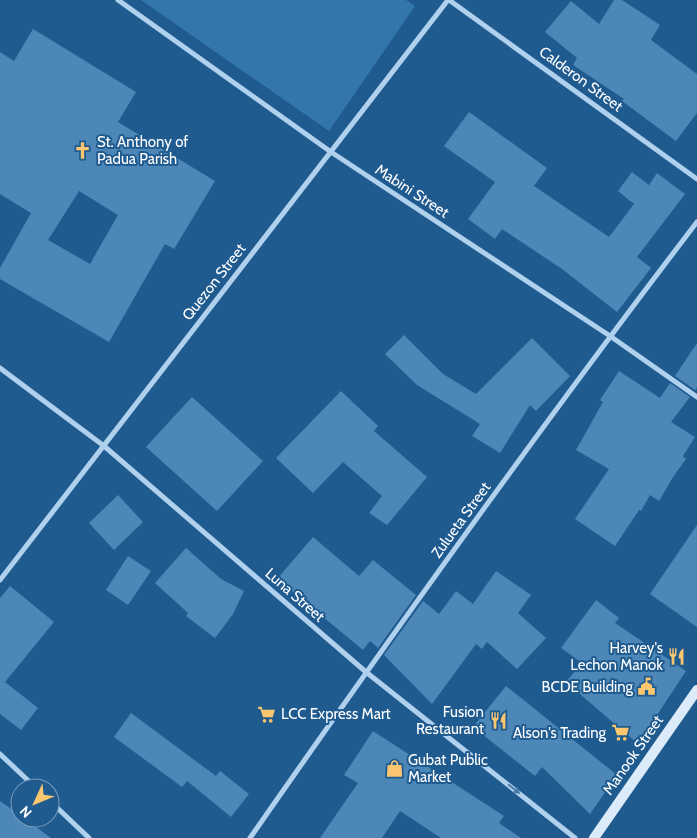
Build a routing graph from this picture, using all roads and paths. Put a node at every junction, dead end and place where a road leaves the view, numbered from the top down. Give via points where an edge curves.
1 (118, 0) edge
2 (449, 0) edge
3 (330, 152) junction
4 (697, 179) edge
5 (697, 222) edge
6 (610, 336) junction
7 (0, 368) edge
8 (697, 397) edge
9 (104, 446) junction
10 (0, 580) edge
11 (366, 672) junction
12 (697, 690) edge
13 (0, 754) edge
14 (25, 778) edge
15 (60, 810) edge
16 (89, 838) edge
17 (250, 838) edge
18 (575, 838) edge
19 (594, 838) edge

1 - 3 street, Mabini Street
2 - 3 street, Quezon Street
2 - 4 street, Calderon Street
3 - 6 street, Mabini Street
3 - 9 street, Quezon Street
5 - 6 street, Zulueta Street
6 - 8 street, Mabini Street
6 - 11 street, Zulueta Street
7 - 9 street, Luna Street
9 - 10 street, Quezon Street
9 - 11 street, Luna Street
11 - 17 street, Zulueta Street
11 -> 18 street, Luna Street
12 - 19 main road, Manook Street
13 - 14 street
15 - 16 street

